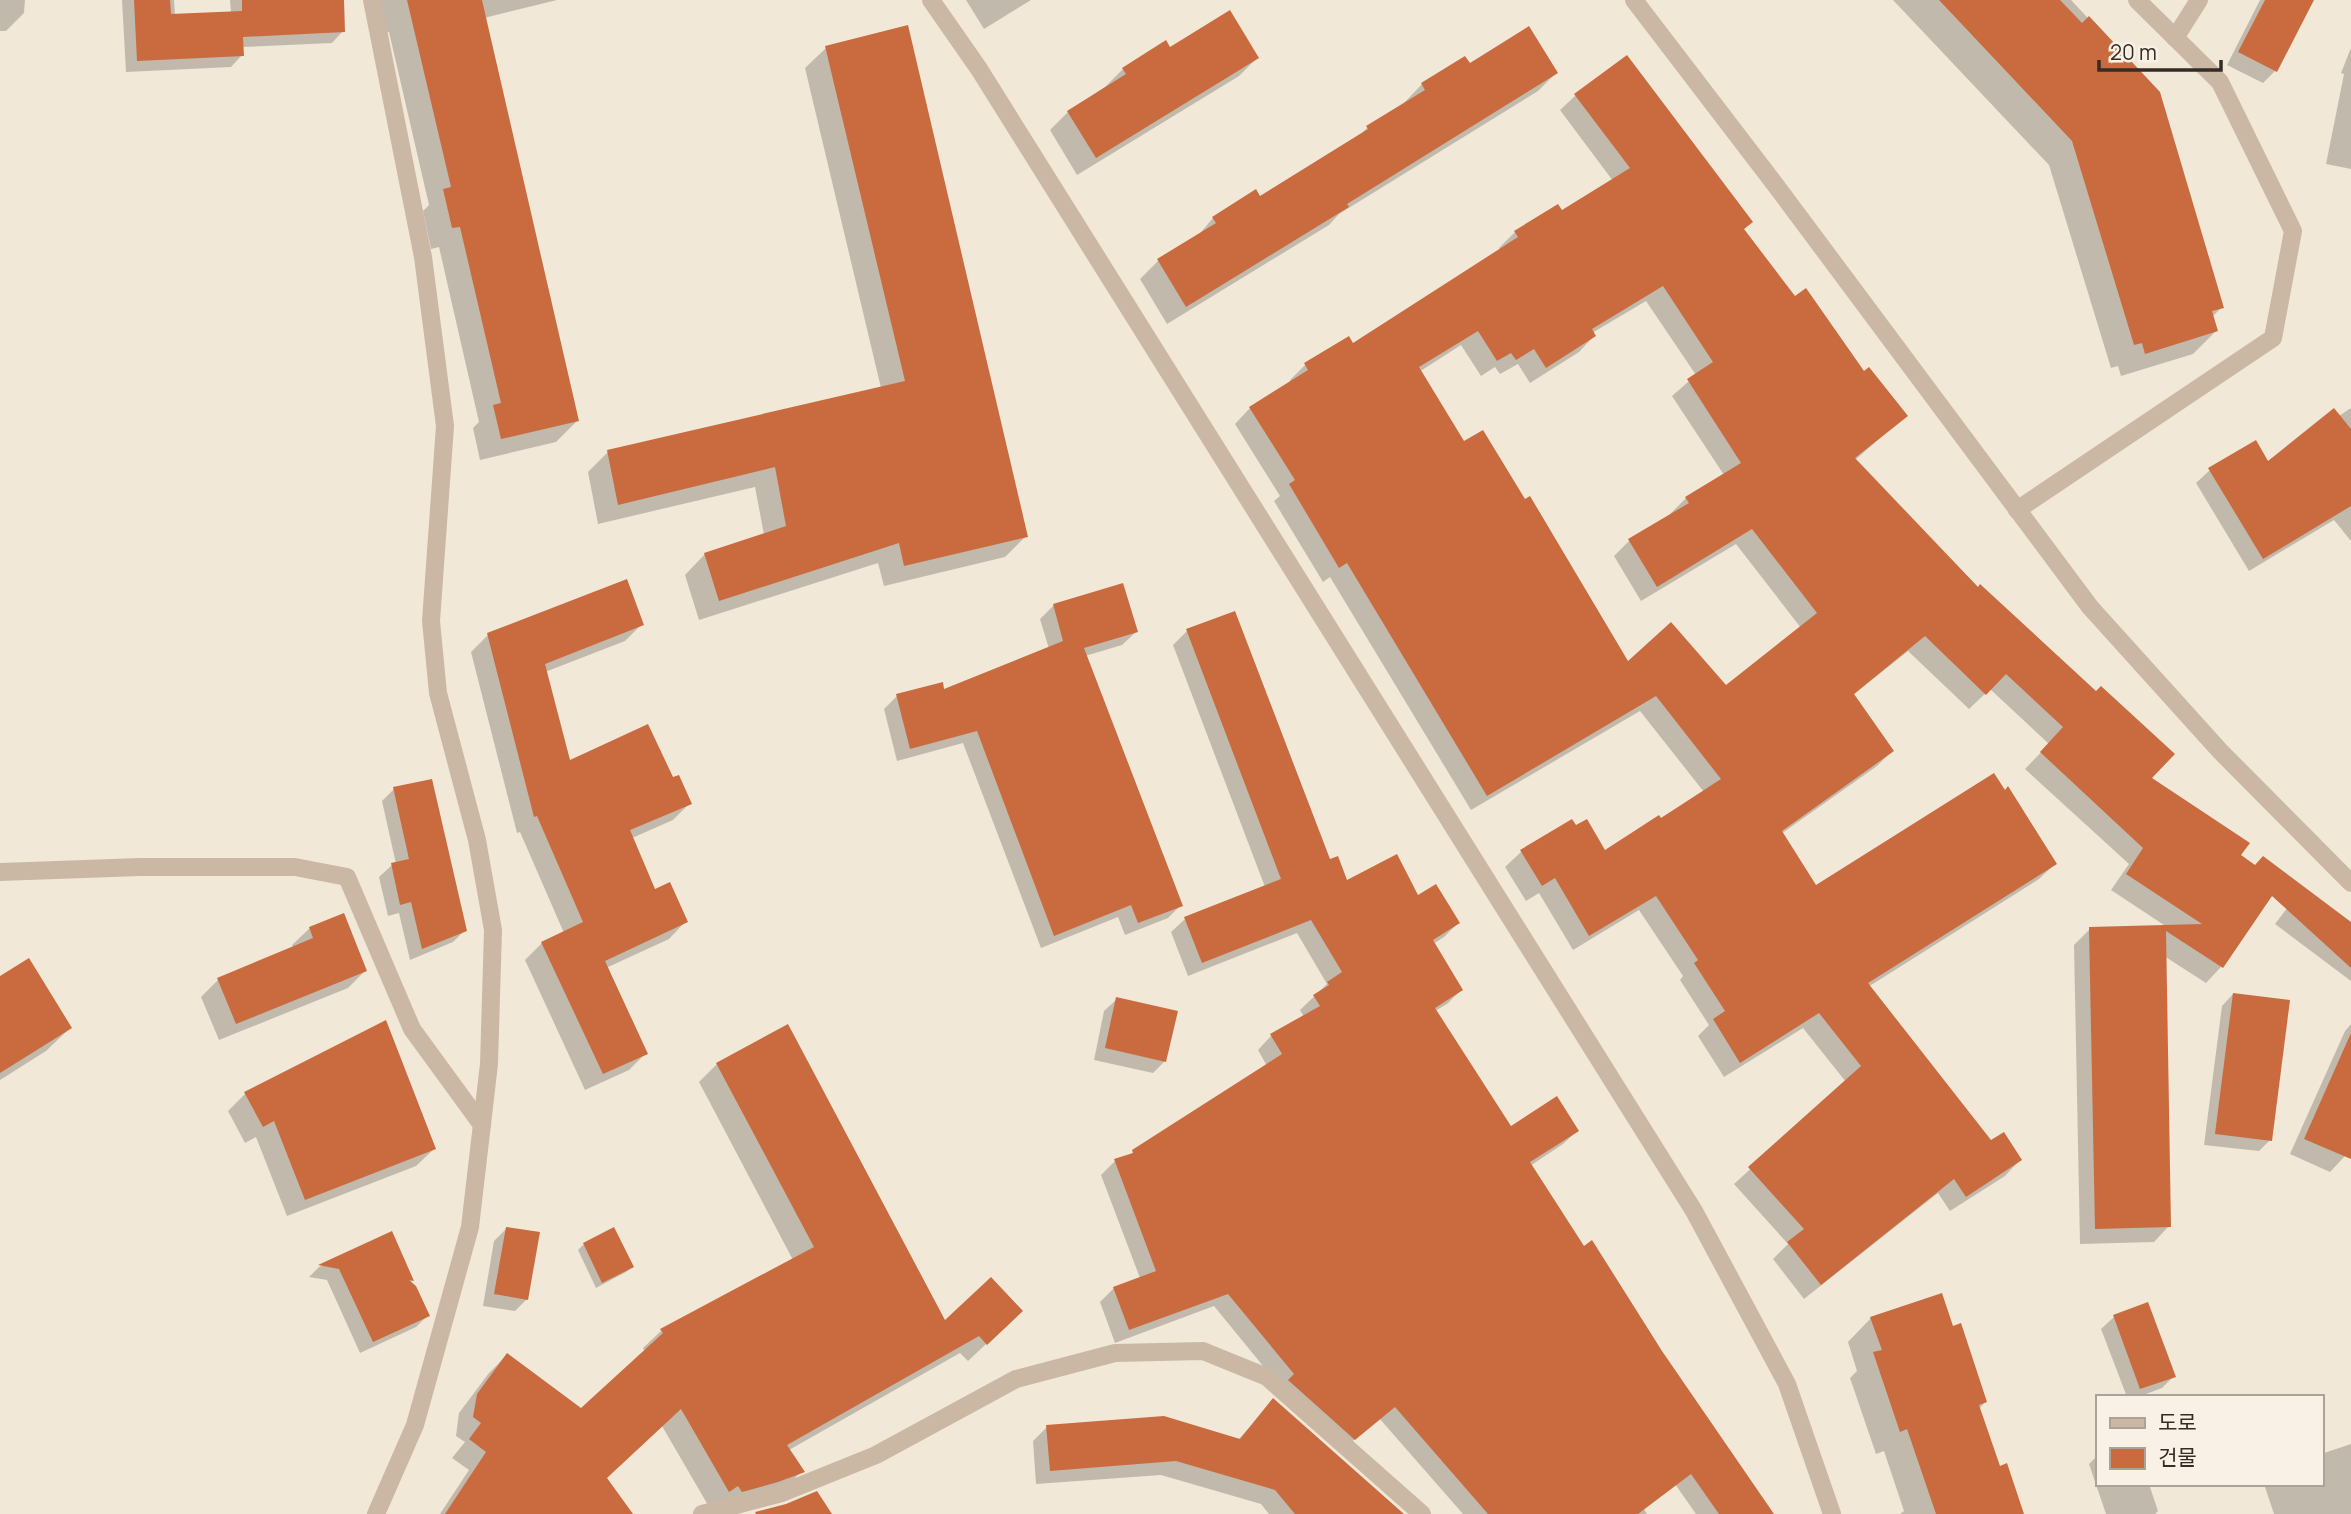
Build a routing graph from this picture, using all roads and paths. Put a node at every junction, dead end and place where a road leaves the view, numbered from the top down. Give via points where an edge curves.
1 (372, 0) edge
2 (931, 0) edge
3 (1634, 0) edge
4 (2137, 0) edge
5 (2199, 0) edge
6 (2175, 38) junction
7 (2017, 510) junction
8 (0, 872) edge
9 (2351, 883) edge
10 (482, 1125) junction
11 (376, 1514) edge
12 (702, 1514) edge
13 (1422, 1514) edge
14 (1832, 1514) edge

1 - 10 street via 424,257 445,426 431,621 438,693 477,841 493,930 489,1064
2 - 14 street via 979,69 1694,1211 1787,1384
3 - 7 street
4 - 6 street
5 - 6 street
6 - 7 street via 2220,82 2293,231 2273,338
7 - 9 street via 2090,607 2220,751
8 - 10 street via 295,867 347,877 412,1029
10 - 11 street via 471,1227 415,1425
12 - 13 street via 782,1493 876,1455 1016,1379 1115,1353 1203,1351 1267,1377

